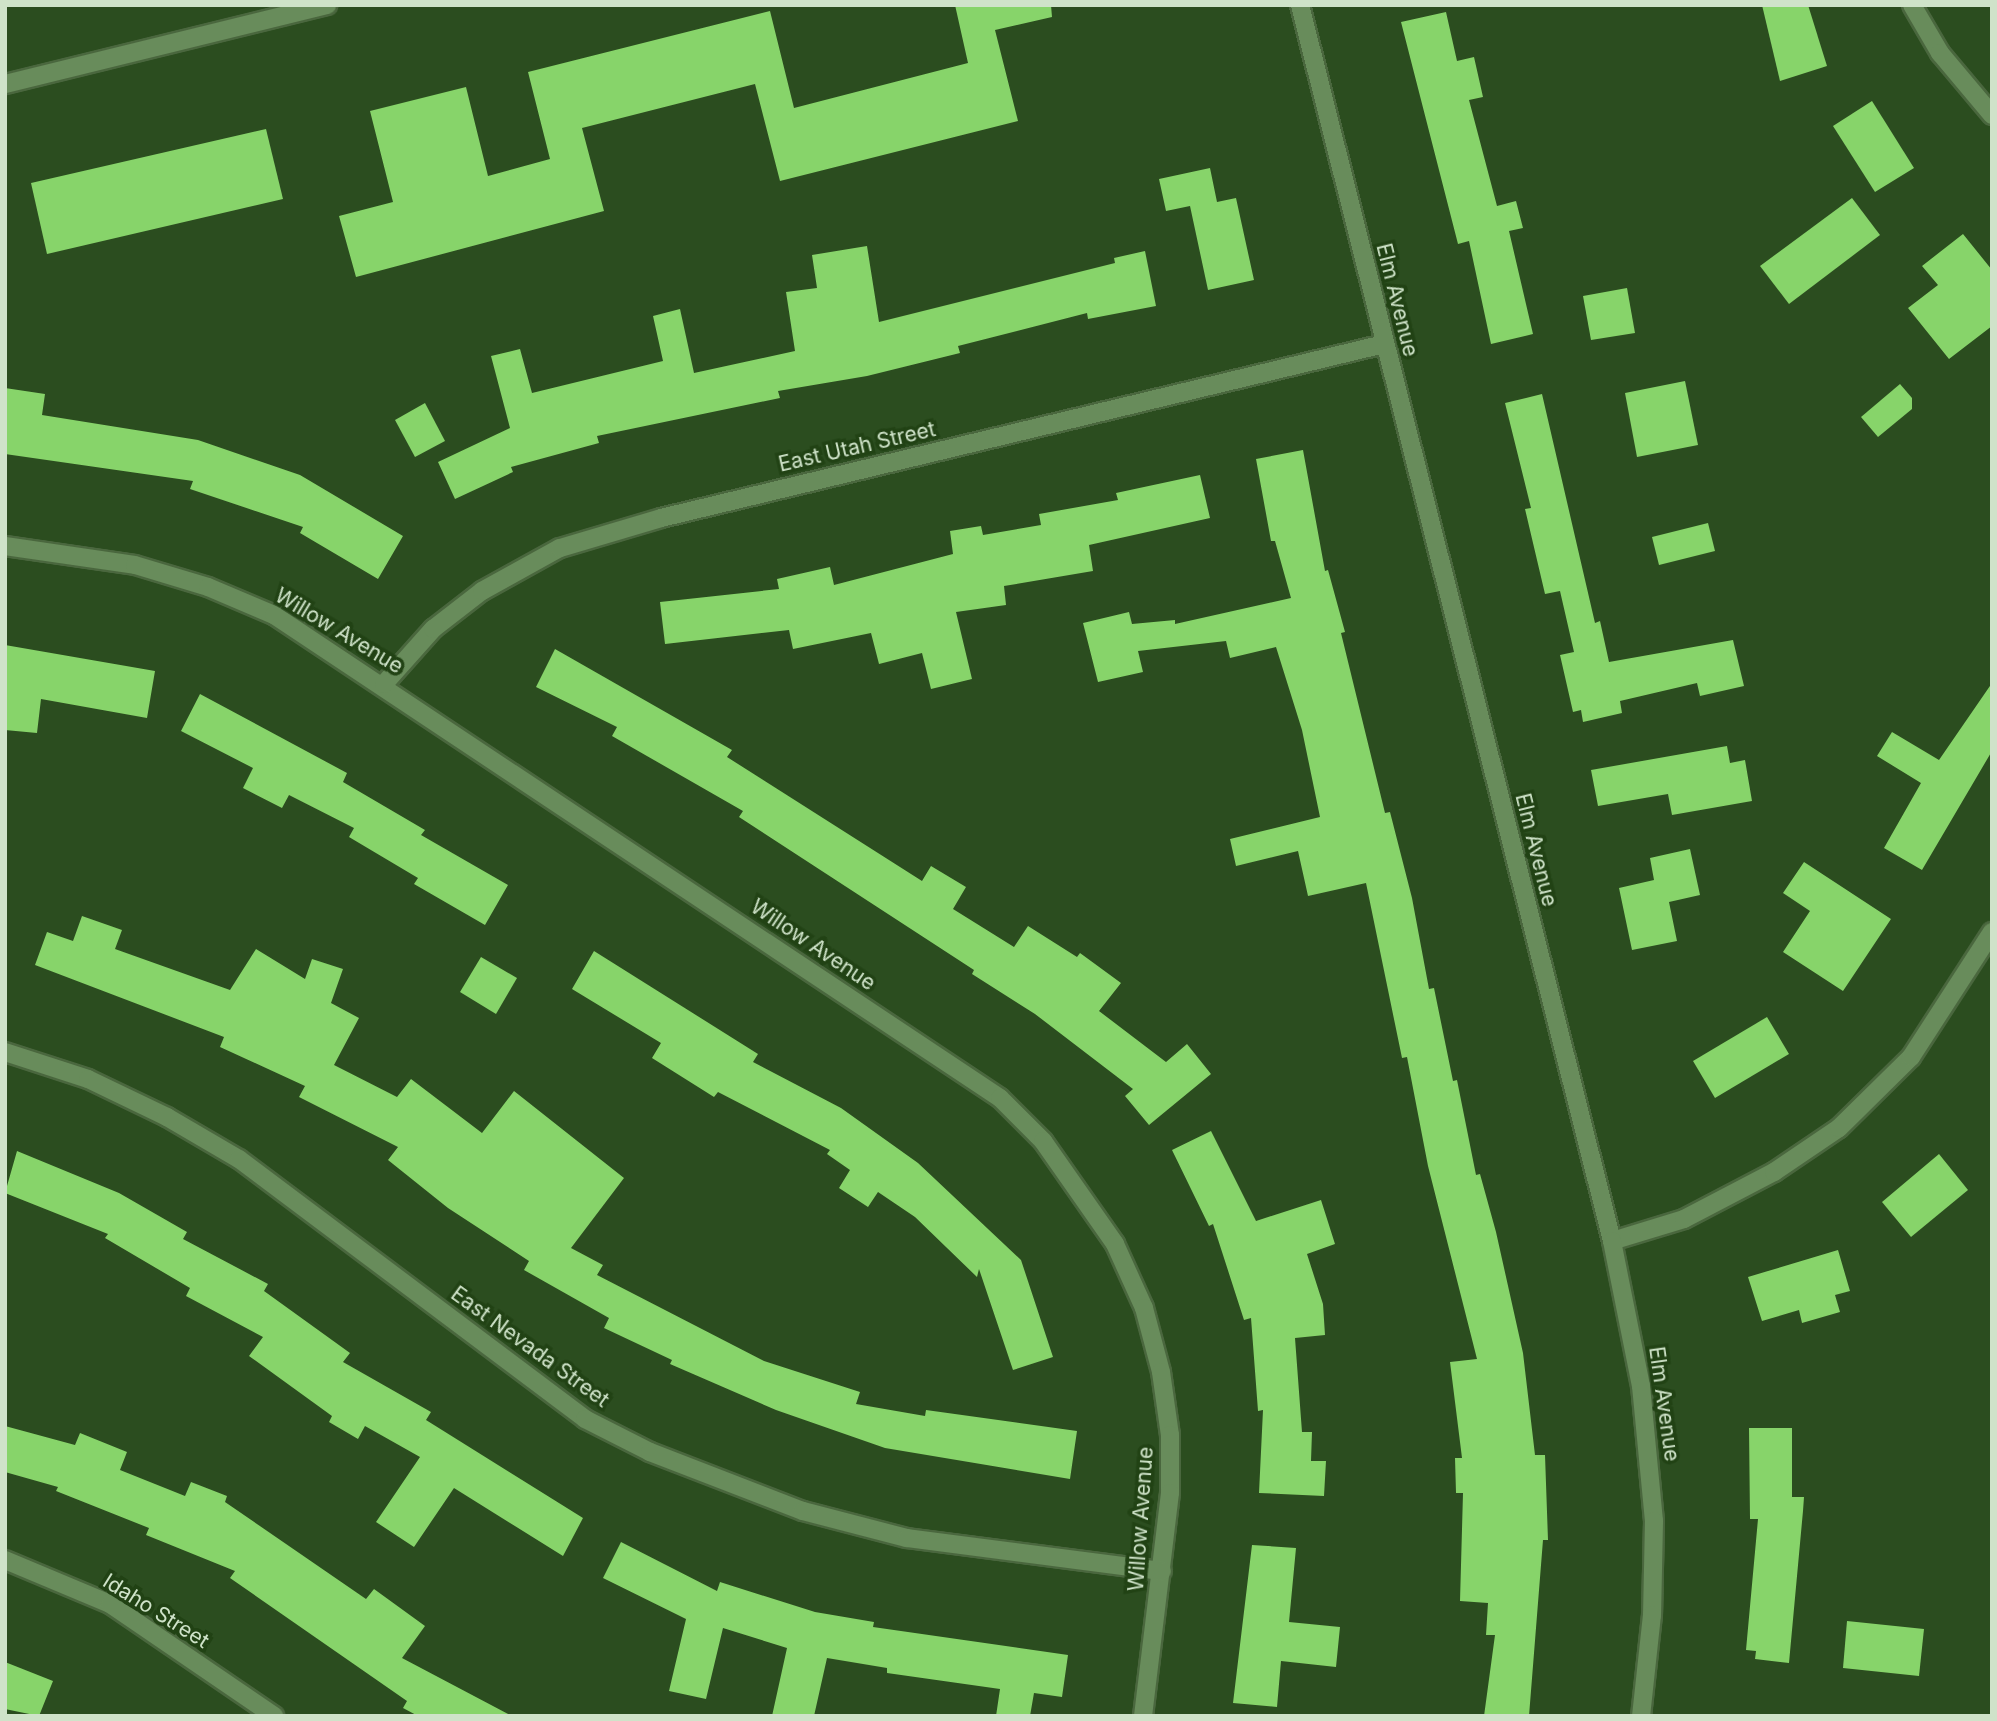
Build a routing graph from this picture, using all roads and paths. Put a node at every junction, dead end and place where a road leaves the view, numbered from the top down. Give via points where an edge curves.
1 (327, 5) edge
2 (1300, 5) edge
3 (1912, 5) edge
4 (5, 84) edge
5 (1992, 115) edge
6 (1384, 344) junction
7 (5, 546) edge
8 (384, 684) junction
9 (1992, 932) edge
10 (5, 1052) edge
11 (1612, 1241) junction
12 (5, 1560) edge
13 (1162, 1571) junction
14 (274, 1716) edge
15 (1143, 1716) edge
16 (1641, 1716) edge

1 - 4 street
2 - 6 street, Elm Avenue
3 - 5 street via 1940,53
6 - 8 street, East Utah Street via 661,517 560,548 482,591 433,629
6 - 11 street, Elm Avenue
7 - 8 street, Willow Avenue via 135,565 208,587 274,615
8 - 13 street, Willow Avenue via 1000,1098 1043,1141 1115,1244 1144,1308 1161,1372 1170,1434
9 - 11 street via 1911,1057 1839,1128 1774,1172 1684,1219
10 - 13 street, East Nevada Street via 88,1079 167,1116 239,1159 586,1419 650,1452 803,1511 907,1538
11 - 16 street, Elm Avenue via 1641,1386 1654,1521 1652,1615
12 - 14 street, Idaho Street via 110,1604
13 - 15 street, Willow Avenue

